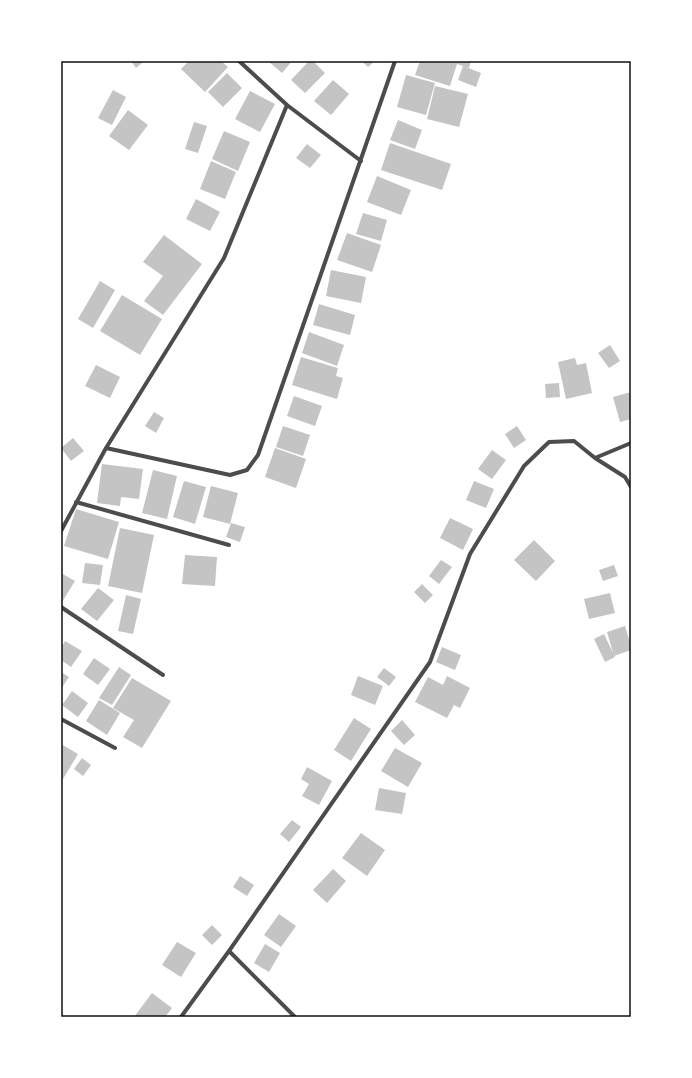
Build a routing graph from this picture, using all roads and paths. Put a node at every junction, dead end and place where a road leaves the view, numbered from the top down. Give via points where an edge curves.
1 (239, 61) edge
2 (395, 61) edge
3 (287, 105) junction
4 (361, 161) junction
5 (631, 443) edge
6 (106, 448) junction
7 (595, 458) junction
8 (631, 487) edge
9 (76, 502) junction
10 (61, 531) edge
11 (229, 545) dead end
12 (61, 607) edge
13 (164, 675) dead end
14 (61, 719) edge
15 (115, 748) dead end
16 (229, 951) junction
17 (181, 1017) edge
18 (295, 1017) edge

1 - 3 street
2 - 4 street
3 - 4 street
3 - 6 street via 224,258
4 - 6 street via 258,455 247,470 230,475
5 - 7 street
6 - 9 street
7 - 8 street via 625,477
7 - 16 street via 574,441 549,442 524,466 470,554 430,662
9 - 10 street
9 - 11 street
12 - 13 street
14 - 15 street
16 - 17 street
16 - 18 street

